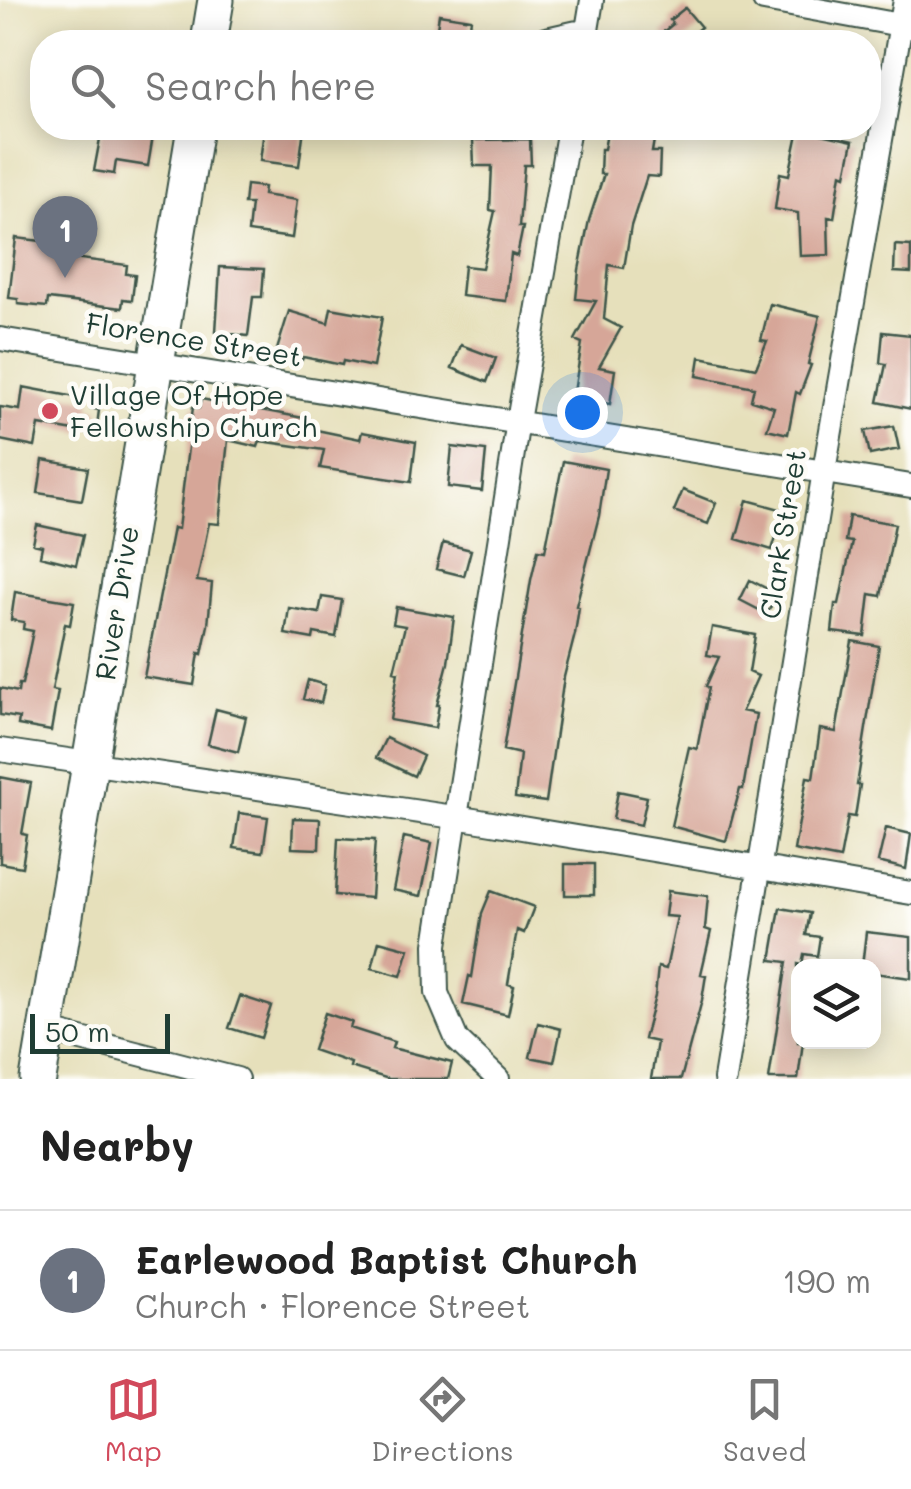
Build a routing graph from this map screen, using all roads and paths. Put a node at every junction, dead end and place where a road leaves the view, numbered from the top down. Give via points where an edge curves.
1 (216, 0) edge
2 (592, 0) edge
3 (764, 0) edge
4 (905, 0) edge
5 (906, 26) edge
6 (211, 30) edge
7 (587, 30) edge
8 (193, 140) edge
9 (568, 140) edge
10 (0, 339) edge
11 (156, 366) junction
12 (518, 420) junction
13 (824, 471) junction
14 (911, 486) edge
15 (0, 750) edge
16 (90, 764) junction
17 (457, 817) junction
18 (759, 865) junction
19 (911, 893) edge
20 (46, 1030) junction
21 (38, 1079) edge
22 (237, 1079) edge
23 (498, 1079) edge
24 (726, 1079) edge

1 - 6 main road
2 - 7 street
3 - 5 street
4 - 5 street, Clark Street
5 - 13 street, Clark Street
8 - 11 main road, River Drive
9 - 12 street
10 - 11 street, Florence Street
11 - 12 street, Florence Street
11 - 16 main road, River Drive
12 - 13 street, Florence Street
12 - 17 street
13 - 14 street, Florence Street
13 - 18 street, Clark Street
15 - 16 street
16 - 17 street
16 - 20 main road, River Drive
17 - 18 street
17 - 23 street via 436,945 437,993 457,1040
18 - 19 street
18 - 24 street, Clark Street
20 - 21 main road, River Drive
20 - 22 street

